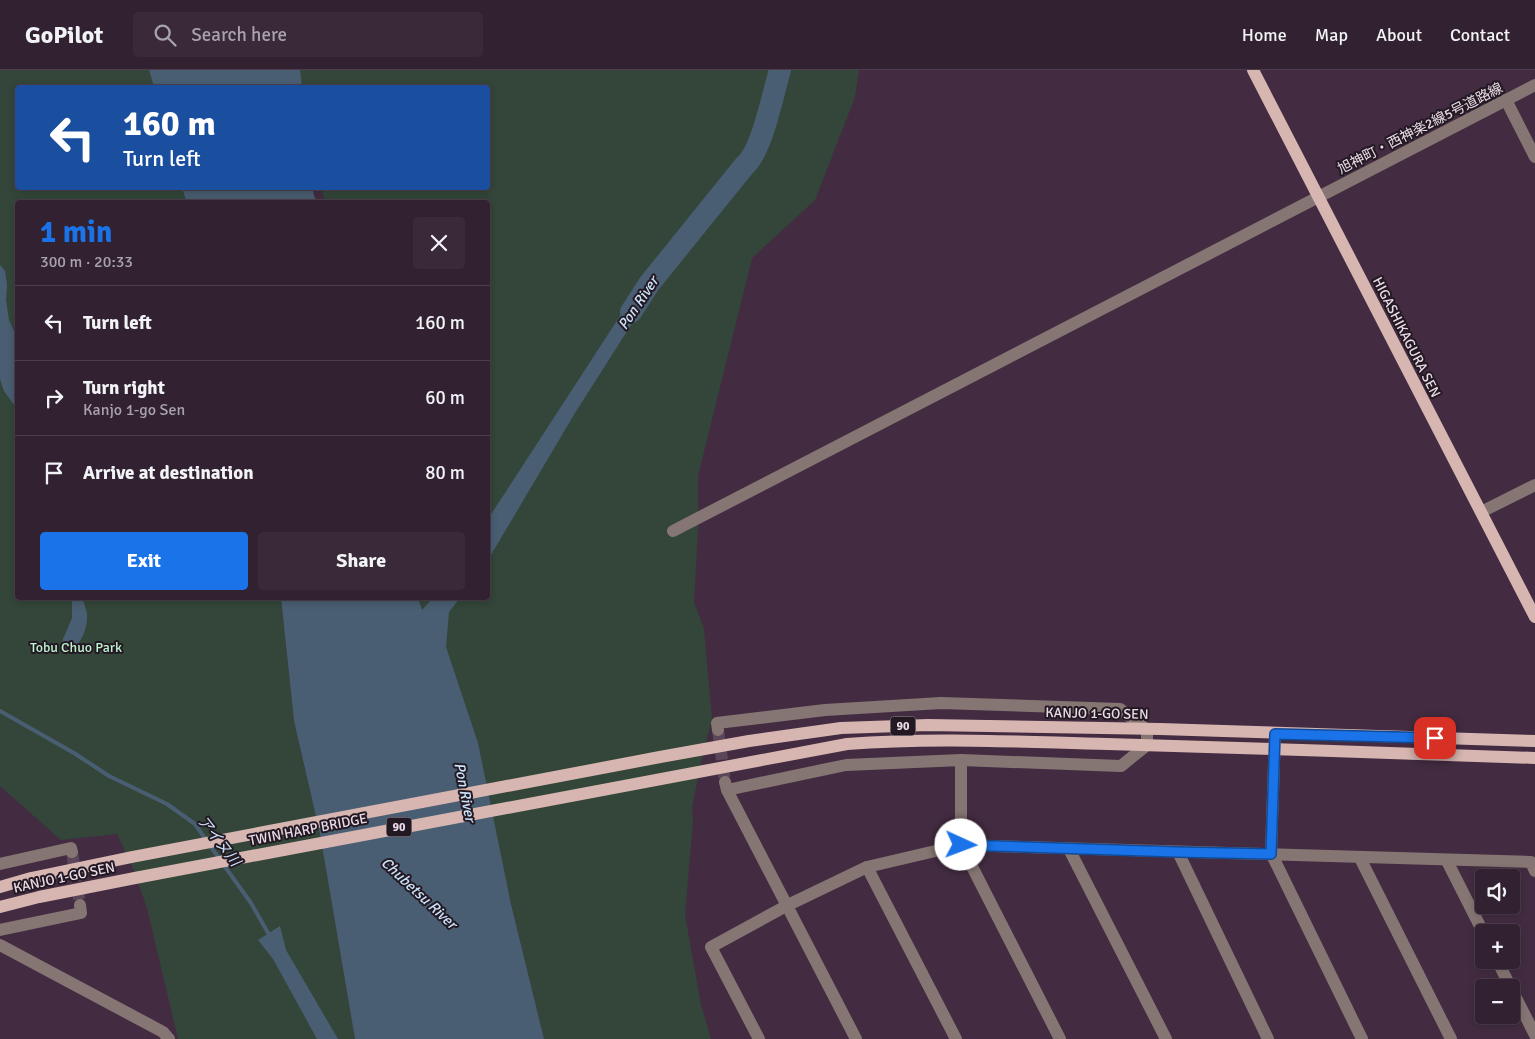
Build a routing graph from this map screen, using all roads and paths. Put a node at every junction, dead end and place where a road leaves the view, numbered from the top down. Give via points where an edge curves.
1 (1253, 70) edge
2 (1535, 85) edge
3 (1506, 100) junction
4 (1535, 157) edge
5 (1318, 198) junction
6 (1535, 485) edge
7 (1481, 512) junction
8 (672, 531) dead end
9 (1535, 617) edge
10 (718, 730) dead end
11 (1148, 730) junction
12 (1275, 734) junction
13 (1535, 741) edge
14 (1147, 745) junction
15 (1275, 749) junction
16 (660, 757) joint
17 (1535, 758) edge
18 (961, 760) junction
19 (961, 845) junction
20 (1069, 849) junction
21 (72, 850) dead end
22 (1178, 852) junction
23 (1271, 854) junction
24 (132, 857) joint
25 (1360, 858) junction
26 (1446, 861) junction
27 (0, 864) edge
28 (867, 867) junction
29 (1535, 871) edge
30 (135, 878) joint
31 (0, 887) edge
32 (788, 905) junction
33 (0, 906) edge
34 (81, 909) dead end
35 (1479, 924) edge
36 (0, 930) edge
37 (0, 945) edge
38 (1520, 1006) edge
39 (1535, 1035) edge
40 (169, 1039) edge
41 (759, 1039) edge
42 (856, 1039) edge
43 (956, 1039) edge
44 (1060, 1039) edge
45 (1166, 1039) edge
46 (1268, 1039) edge
47 (1362, 1039) edge
48 (1450, 1039) edge

1 - 5 main road, HIGASHIKAGURA SEN
2 - 3 street, 旭神町・西神楽2線5号道路線
3 - 4 street
3 - 5 street, 旭神町・西神楽2線5号道路線
5 - 7 main road, HIGASHIKAGURA SEN
5 - 8 street, 旭神町・西神楽2線5号道路線
6 - 7 street
7 - 9 main road, HIGASHIKAGURA SEN
10 - 11 street via 717,723 825,710 941,703 1120,709
11 - 12 main road, KANJO 1-GO SEN / 90
11 - 14 street
11 - 16 main road, KANJO 1-GO SEN / 90 via 928,725 858,727
12 - 13 main road, KANJO 1-GO SEN / 90
12 - 15 street
14 - 15 main road, 90
14 - 18 street via 1121,766
14 - 30 main road, TWIN HARP BRIDGE / 90 via 931,740 847,744
15 - 17 main road, 90
15 - 23 street
16 - 24 main road, TWIN HARP BRIDGE / 90
18 - 19 street
18 - 32 street via 846,765 726,786
19 - 20 street
19 - 28 street
19 - 44 street
20 - 22 street
20 - 45 street
21 - 27 street
22 - 23 street
22 - 46 street
23 - 25 street
23 - 47 street
24 - 31 main road, KANJO 1-GO SEN / 90
25 - 26 street
25 - 48 street
26 - 29 street via 1531,862
26 - 35 street
28 - 32 street
28 - 43 street
30 - 33 main road, KANJO 1-GO SEN / 90
32 - 41 street via 711,947
32 - 42 street
34 - 36 street
37 - 40 street via 163,1032
38 - 39 street

